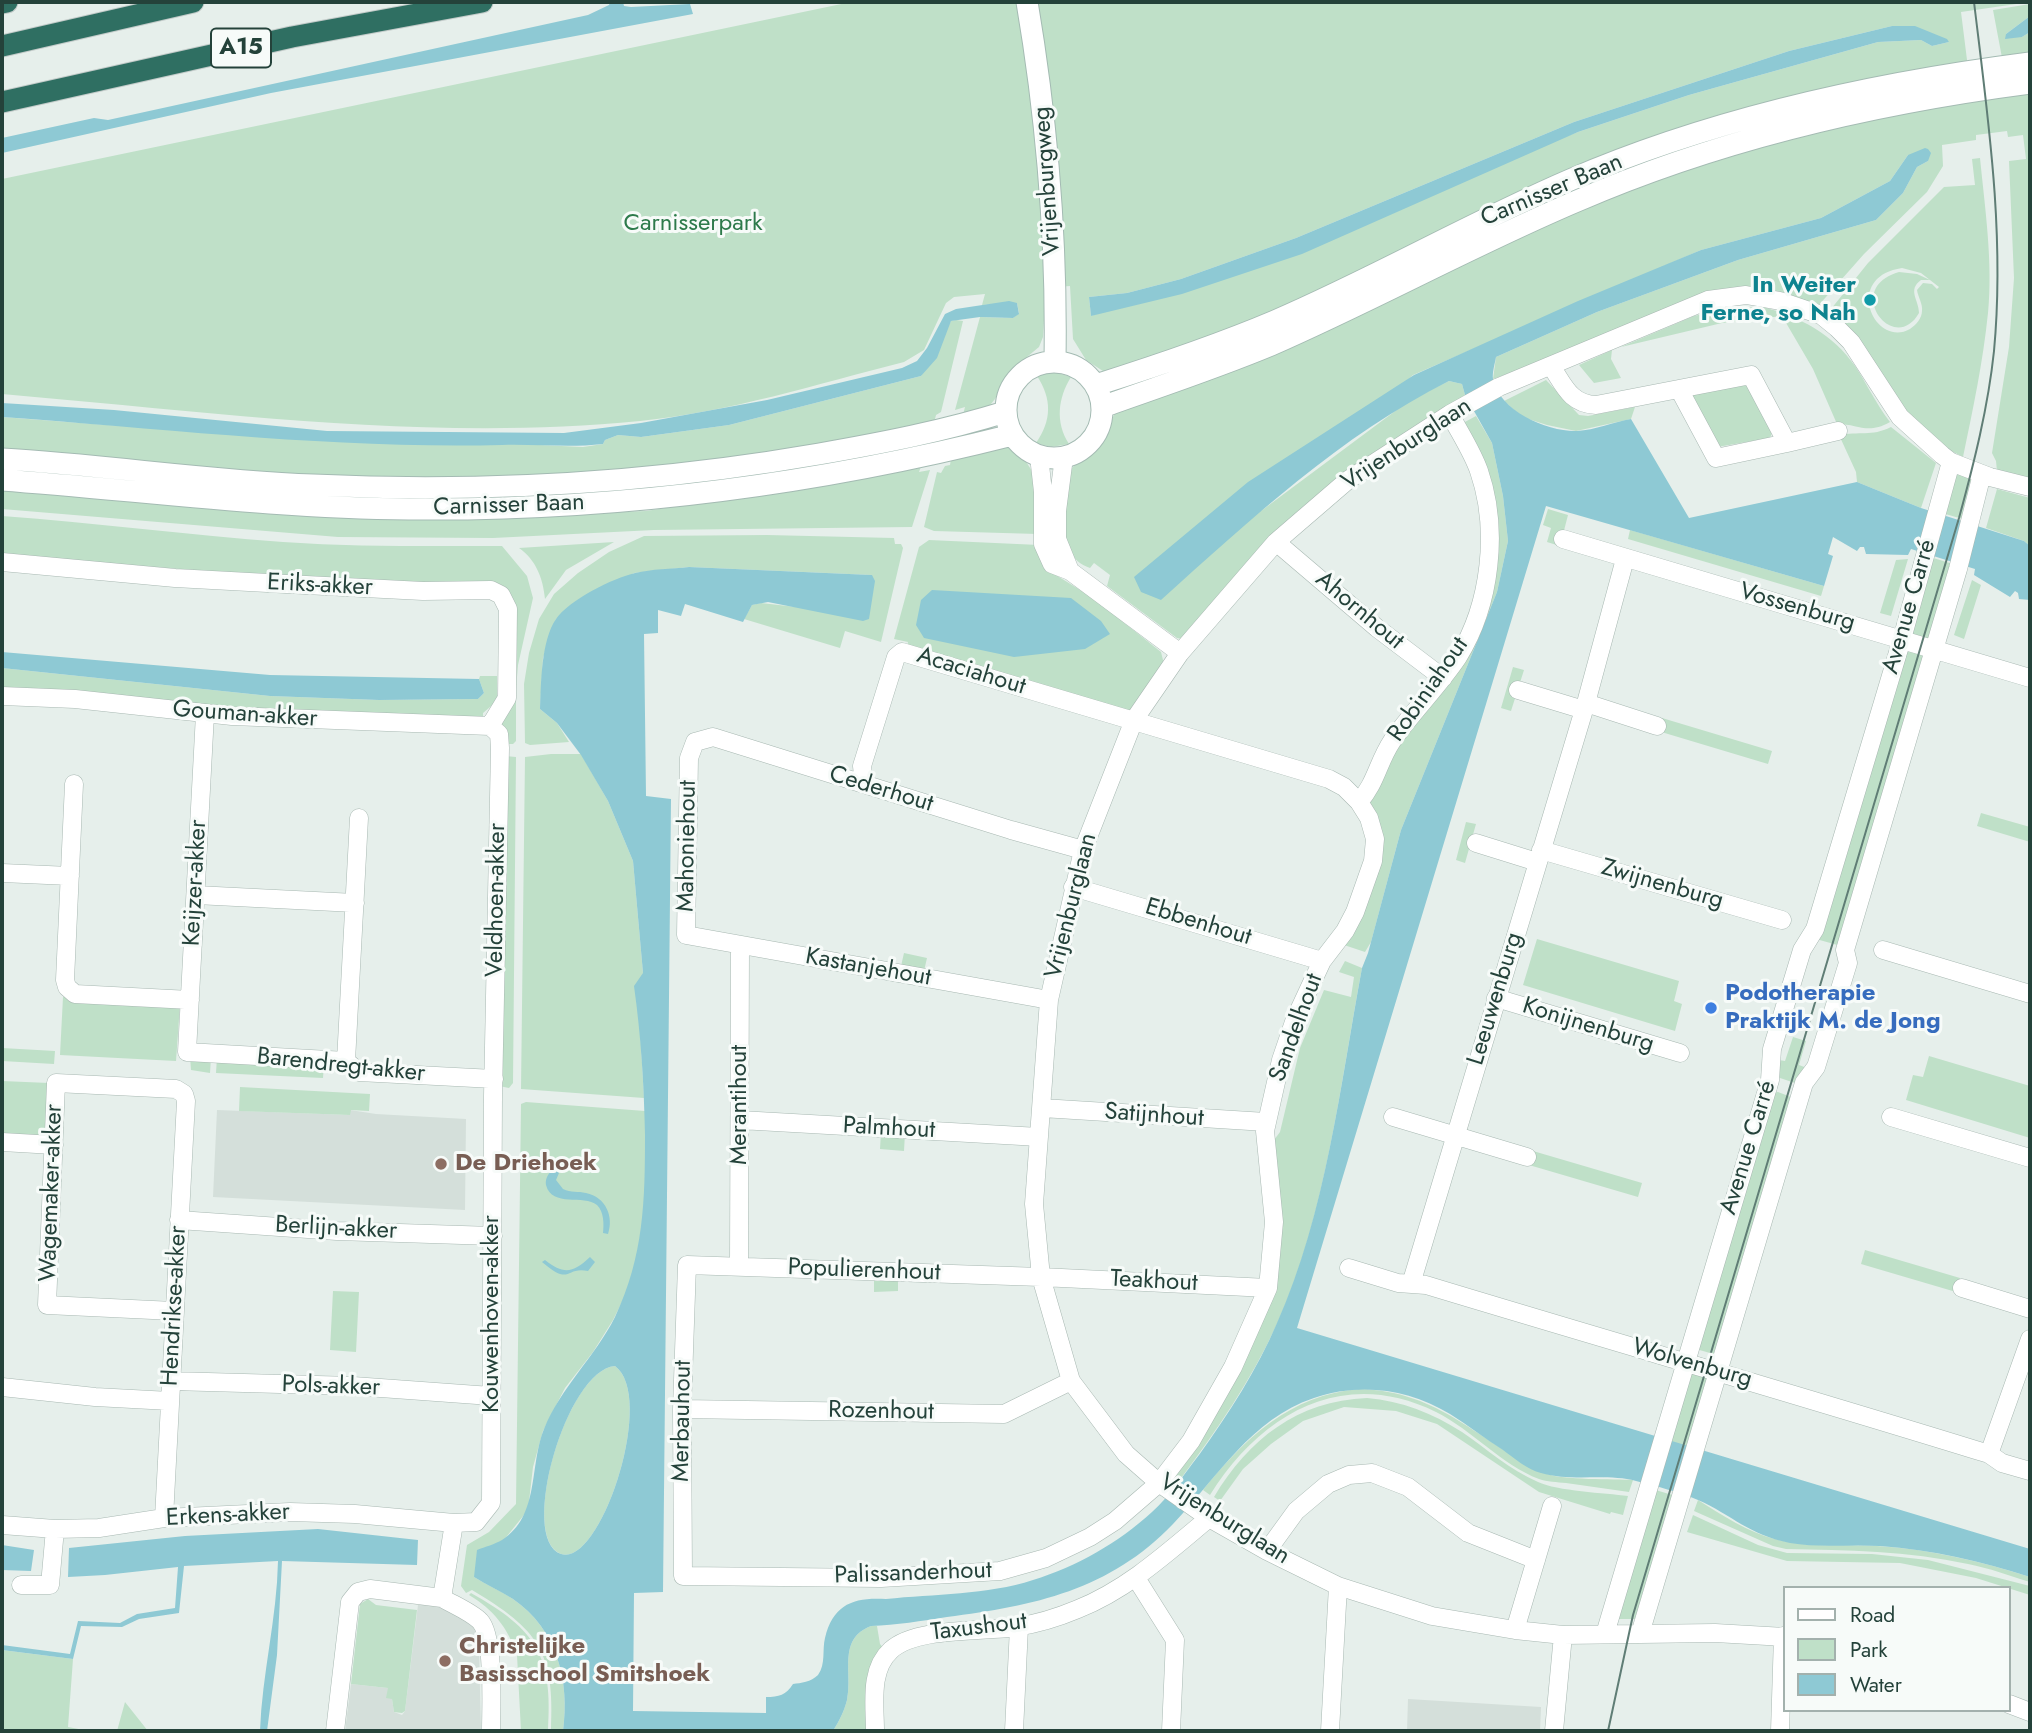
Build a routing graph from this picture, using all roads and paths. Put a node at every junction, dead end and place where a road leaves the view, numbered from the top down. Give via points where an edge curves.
1 (193, 2) edge
2 (482, 2) edge
3 (1027, 2) edge
4 (2, 46) edge
5 (2030, 63) edge
6 (2030, 83) edge
7 (2, 102) edge
8 (1055, 361) junction
9 (1551, 366) junction
10 (1096, 385) junction
11 (1679, 389) junction
12 (1102, 407) junction
13 (1005, 412) junction
14 (1450, 414) junction
15 (1838, 431) dead end
16 (1012, 435) junction
17 (1787, 443) junction
18 (1040, 456) junction
19 (1064, 457) junction
20 (2, 459) edge
21 (1951, 462) junction
22 (1982, 474) junction
23 (2, 480) edge
24 (2030, 487) edge
25 (1563, 539) dead end
26 (1276, 542) junction
27 (1625, 559) junction
28 (2, 562) edge
29 (1070, 570) junction
30 (1902, 639) junction
31 (1933, 649) junction
32 (1180, 653) junction
33 (1443, 678) junction
34 (2030, 678) edge
35 (1518, 690) dead end
36 (2, 696) edge
37 (1585, 707) junction
38 (205, 714) junction
39 (1134, 720) junction
40 (490, 726) junction
41 (1657, 726) dead end
42 (689, 758) joint
43 (74, 784) dead end
44 (864, 784) junction
45 (1359, 802) junction
46 (359, 818) dead end
47 (1476, 844) dead end
48 (1083, 850) junction
49 (1539, 856) junction
50 (2, 873) edge
51 (70, 876) junction
52 (1073, 887) junction
53 (196, 895) junction
54 (355, 903) junction
55 (1783, 920) dead end
56 (687, 935) joint
57 (740, 945) junction
58 (1883, 950) dead end
59 (1322, 961) junction
60 (2030, 994) edge
61 (1496, 998) junction
62 (190, 1000) junction
63 (1049, 1000) junction
64 (187, 1052) joint
65 (1680, 1053) dead end
66 (346, 1062) junction
67 (494, 1079) junction
68 (184, 1094) joint
69 (1042, 1108) junction
70 (1393, 1117) dead end
71 (1891, 1117) dead end
72 (740, 1120) junction
73 (1266, 1122) junction
74 (1454, 1135) junction
75 (1039, 1137) junction
76 (2, 1142) edge
77 (54, 1145) junction
78 (1527, 1157) dead end
79 (2030, 1158) edge
80 (178, 1220) junction
81 (493, 1236) junction
82 (687, 1265) joint
83 (740, 1266) junction
84 (1349, 1268) dead end
85 (1041, 1277) junction
86 (1411, 1284) junction
87 (1268, 1288) junction
88 (1962, 1288) dead end
89 (2030, 1309) edge
90 (174, 1311) junction
91 (2030, 1339) edge
92 (1685, 1362) junction
93 (1717, 1371) junction
94 (171, 1381) junction
95 (1071, 1381) junction
96 (2, 1387) edge
97 (491, 1396) junction
98 (170, 1401) junction
99 (682, 1409) junction
100 (1989, 1454) junction
101 (2030, 1471) edge
102 (1164, 1487) junction
103 (1552, 1506) dead end
104 (164, 1518) junction
105 (1209, 1518) junction
106 (454, 1523) junction
107 (2, 1525) edge
108 (55, 1529) junction
109 (1267, 1551) junction
110 (1536, 1560) junction
111 (683, 1576) joint
112 (1136, 1578) junction
113 (21, 1586) dead end
114 (1338, 1586) junction
115 (442, 1598) junction
116 (1018, 1627) junction
117 (1515, 1630) junction
118 (1605, 1634) junction
119 (1640, 1634) junction
120 (1563, 1635) junction
121 (1784, 1636) edge
122 (2011, 1705) edge
123 (2030, 1712) edge
124 (335, 1731) edge
125 (491, 1731) edge
126 (875, 1731) edge
127 (1014, 1731) edge
128 (1171, 1731) edge
129 (1330, 1731) edge
130 (1554, 1731) edge
131 (1780, 1731) edge

1 - 4 highway, A15
2 - 7 highway, A15 via 292,37
3 - 8 main road, Vrijenburgweg via 1047,144
5 - 10 main road, Carnisser Baan via 1879,87 1673,142 1572,179 1276,320
6 - 12 main road, Carnisser Baan via 1881,107 1680,161 1578,200 1270,345
8 - 10 main road via 1082,371
8 - 13 main road via 1023,372 1009,390
9 - 11 street via 1575,400 1583,404
9 - 14 street, Vrijenburglaan
9 - 21 street, Vrijenburglaan via 1708,300 1746,295 1780,301 1821,315 1837,328 1900,417
10 - 12 main road
11 - 17 street via 1751,375
11 - 17 street via 1716,458
12 - 19 main road via 1092,439
13 - 16 main road
13 - 20 main road, Carnisser Baan via 873,445 771,463 541,486 310,485
14 - 26 street, Vrijenburglaan via 1348,480
14 - 33 street, Robiniahout via 1479,470 1490,537 1489,565 1478,610 1460,654
15 - 17 street
16 - 18 main road
16 - 23 main road, Carnisser Baan via 871,467 772,483 542,506 310,506
18 - 19 main road
18 - 29 street via 1043,544 1052,564
19 - 29 street via 1057,539
21 - 22 street, Vrijenburglaan
21 - 30 street, Avenue Carré
22 - 24 street, Vrijenburglaan
22 - 31 street, Avenue Carré
25 - 27 street, Vossenburg
26 - 32 street, Vrijenburglaan
26 - 33 street, Ahornhout
27 - 30 street, Vossenburg
27 - 37 street, Leeuwenburg
28 - 40 street, Eriks-akker via 175,578 423,591 491,590 501,595 508,609 507,698
29 - 32 street
30 - 31 street, Vossenburg
30 - 92 street, Avenue Carré via 1815,929 1802,950 1772,1049 1770,1080
31 - 34 street, Vossenburg
31 - 93 street, Avenue Carré via 1845,950 1848,963 1816,1067 1804,1083
32 - 39 street, Vrijenburglaan
33 - 45 street, Robiniahout via 1392,741 1370,790
35 - 37 street
36 - 38 street, Gouman-akker
37 - 41 street
37 - 49 street, Leeuwenburg
38 - 40 street, Gouman-akker
38 - 53 street, Keijzer-akker
39 - 44 street, Acaciahout via 902,652 896,657 862,766
39 - 45 street, Sandelhout via 1329,779
39 - 48 street, Vrijenburglaan
40 - 67 street, Veldhoen-akker via 499,734 500,748
42 - 44 street, Cederhout via 695,742 713,737
42 - 56 street, Mahoniehout
43 - 51 street
44 - 48 street, Cederhout
45 - 59 street, Sandelhout via 1375,839 1373,860 1355,912
46 - 54 street
47 - 49 street
48 - 52 street, Vrijenburglaan
49 - 55 street, Zwijnenburg
49 - 61 street, Leeuwenburg
50 - 51 street
51 - 62 street via 67,987 75,994
52 - 59 street, Ebbenhout
52 - 63 street, Vrijenburglaan
53 - 54 street
53 - 62 street, Keijzer-akker
54 - 66 street
56 - 57 street, Kastanjehout
57 - 63 street, Kastanjehout
57 - 72 street, Merantihout
58 - 60 street
59 - 73 street, Sandelhout via 1295,1019
61 - 65 street, Konijnenburg
61 - 74 street, Leeuwenburg
62 - 64 street, Keijzer-akker
63 - 69 street, Vrijenburglaan
64 - 66 street, Barendregt-akker
66 - 67 street, Barendregt-akker via 359,1072
67 - 81 street, Kouwenhoven-akker
68 - 77 street, Wagemaker-akker via 176,1089 56,1083
68 - 80 street, Hendrikse-akker
69 - 73 street, Satijnhout
69 - 75 street, Vrijenburglaan
70 - 74 street
71 - 79 street
72 - 75 street, Palmhout
72 - 83 street, Merantihout
73 - 87 street, Sandelhout via 1274,1222
74 - 78 street
74 - 86 street, Leeuwenburg
75 - 85 street, Vrijenburglaan via 1034,1204
76 - 77 street
77 - 90 street, Wagemaker-akker via 47,1305
80 - 81 street, Berlijn-akker
80 - 90 street, Hendrikse-akker
81 - 97 street, Kouwenhoven-akker
82 - 83 street, Populierenhout
82 - 99 street, Merbauhout
83 - 85 street, Populierenhout
84 - 86 street, Wolvenburg
85 - 87 street, Teakhout
85 - 95 street, Vrijenburglaan
86 - 92 street, Wolvenburg
87 - 102 street, Sandelhout via 1233,1367
88 - 89 street
90 - 94 street, Hendrikse-akker
91 - 100 street
92 - 93 street, Wolvenburg
92 - 118 street, Avenue Carré
93 - 100 street, Wolvenburg
93 - 119 street, Avenue Carré
94 - 97 street, Pols-akker via 353,1386
94 - 98 street, Hendrikse-akker
95 - 99 street, Rozenhout via 1003,1414
95 - 102 street, Vrijenburglaan via 1126,1454
96 - 98 street
97 - 106 street, Kouwenhoven-akker via 491,1503 476,1522
98 - 104 street, Hendrikse-akker
99 - 111 street, Merbauhout
100 - 101 street, Wolvenburg
102 - 105 street, Vrijenburglaan
102 - 111 street, Palissanderhout via 1090,1537 1046,1558 1000,1571 881,1578
103 - 110 street
104 - 106 street, Erkens-akker via 289,1512
104 - 108 street, Erkens-akker
105 - 109 street, Vrijenburglaan
105 - 112 street, Taxushout
106 - 115 street
107 - 108 street, Erkens-akker
108 - 113 street via 50,1585
109 - 110 street via 1296,1511 1328,1484 1349,1475 1372,1474 1408,1487 1468,1533
109 - 114 street, Vrijenburglaan
110 - 117 street
112 - 116 street, Taxushout via 1078,1609
112 - 128 street via 1175,1640
114 - 117 street, Vrijenburglaan via 1432,1616
114 - 129 street
115 - 124 street via 370,1589 358,1592 350,1602
115 - 125 street via 480,1621 486,1632
116 - 126 street, Taxushout via 914,1636 892,1649 875,1682
116 - 127 street
117 - 120 street, Vrijenburglaan
118 - 119 street, Vrijenburglaan
118 - 120 street, Vrijenburglaan
119 - 121 street, Vrijenburglaan
120 - 130 street
121 - 131 street
122 - 123 street

